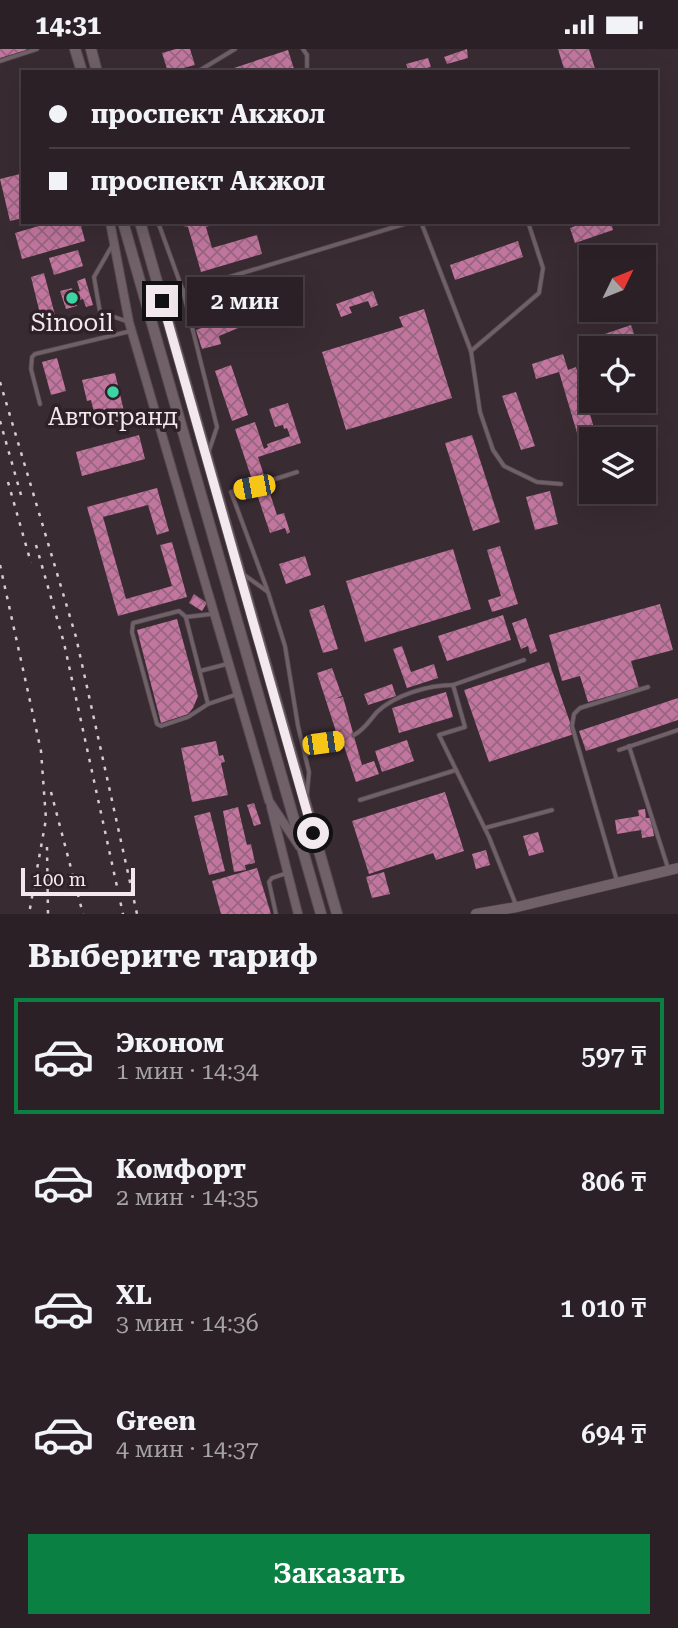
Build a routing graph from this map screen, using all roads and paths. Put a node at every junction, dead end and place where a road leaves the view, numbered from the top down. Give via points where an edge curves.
1 (37, 49) edge
2 (75, 49) edge
3 (91, 49) edge
4 (235, 49) edge
5 (303, 49) edge
6 (0, 61) edge
7 (81, 70) edge
8 (96, 70) edge
9 (200, 70) edge
10 (307, 70) edge
11 (110, 224) edge
12 (124, 224) edge
13 (141, 224) edge
14 (159, 224) edge
15 (404, 224) edge
16 (422, 224) edge
17 (529, 224) edge
18 (114, 242) junction
19 (183, 291) junction
20 (131, 326) junction
21 (471, 351) junction
22 (40, 404) dead end
23 (206, 460) junction
24 (297, 472) dead end
25 (266, 482) dead end
26 (561, 484) dead end
27 (254, 487) dead end
28 (217, 496) junction
29 (202, 501) junction
30 (238, 571) junction
31 (268, 591) junction
32 (214, 613) junction
33 (186, 617) junction
34 (524, 660) dead end
35 (229, 663) junction
36 (200, 671) junction
37 (453, 685) junction
38 (648, 687) dead end
39 (238, 694) junction
40 (208, 704) junction
41 (678, 730) edge
42 (354, 735) dead end
43 (340, 741) dead end
44 (629, 746) junction
45 (619, 750) dead end
46 (306, 756) junction
47 (456, 770) junction
48 (359, 800) dead end
49 (269, 801) junction
50 (306, 806) junction
51 (552, 810) dead end
52 (485, 828) junction
53 (305, 855) junction
54 (673, 869) edge
55 (287, 873) junction
56 (617, 883) junction
57 (517, 907) junction
58 (276, 914) edge
59 (298, 914) edge
60 (321, 914) edge
61 (337, 914) edge
62 (478, 914) edge

1 - 6 lane
2 - 7 main road
3 - 8 main road
4 - 9 lane
5 - 10 lane
11 - 18 street
12 - 29 main road
13 - 23 main road
14 - 19 lane
15 - 19 lane
16 - 21 lane
17 - 21 lane via 543,268 539,293
18 - 20 street
18 - 20 lane via 94,277 100,312
19 - 23 lane via 217,428
20 - 22 lane via 35,354 30,362
20 - 32 street
21 - 26 lane via 480,412 493,450 504,466 537,482
23 - 28 main road
24 - 25 lane
27 - 31 lane via 231,492
28 - 29 main road
28 - 30 main road
29 - 53 main road
30 - 31 lane
30 - 50 main road
31 - 46 lane via 285,646
32 - 33 lane
32 - 35 street
33 - 36 lane
33 - 40 lane via 178,611 144,619 133,623 132,632 157,724 188,717
34 - 37 lane
35 - 36 lane
35 - 39 street
36 - 40 lane
37 - 42 lane via 439,685 388,702
37 - 47 lane via 465,727 439,735
38 - 56 lane via 580,708 572,726
39 - 40 lane
39 - 49 street
41 - 44 lane
43 - 46 lane via 313,747
44 - 45 lane
44 - 54 lane
46 - 50 lane
47 - 48 lane
47 - 52 lane
49 - 53 street
49 - 55 street
50 - 61 main road
51 - 52 lane
52 - 57 lane
53 - 60 main road
54 - 56 street
55 - 58 lane via 269,882
55 - 59 street
56 - 57 street
57 - 62 street

